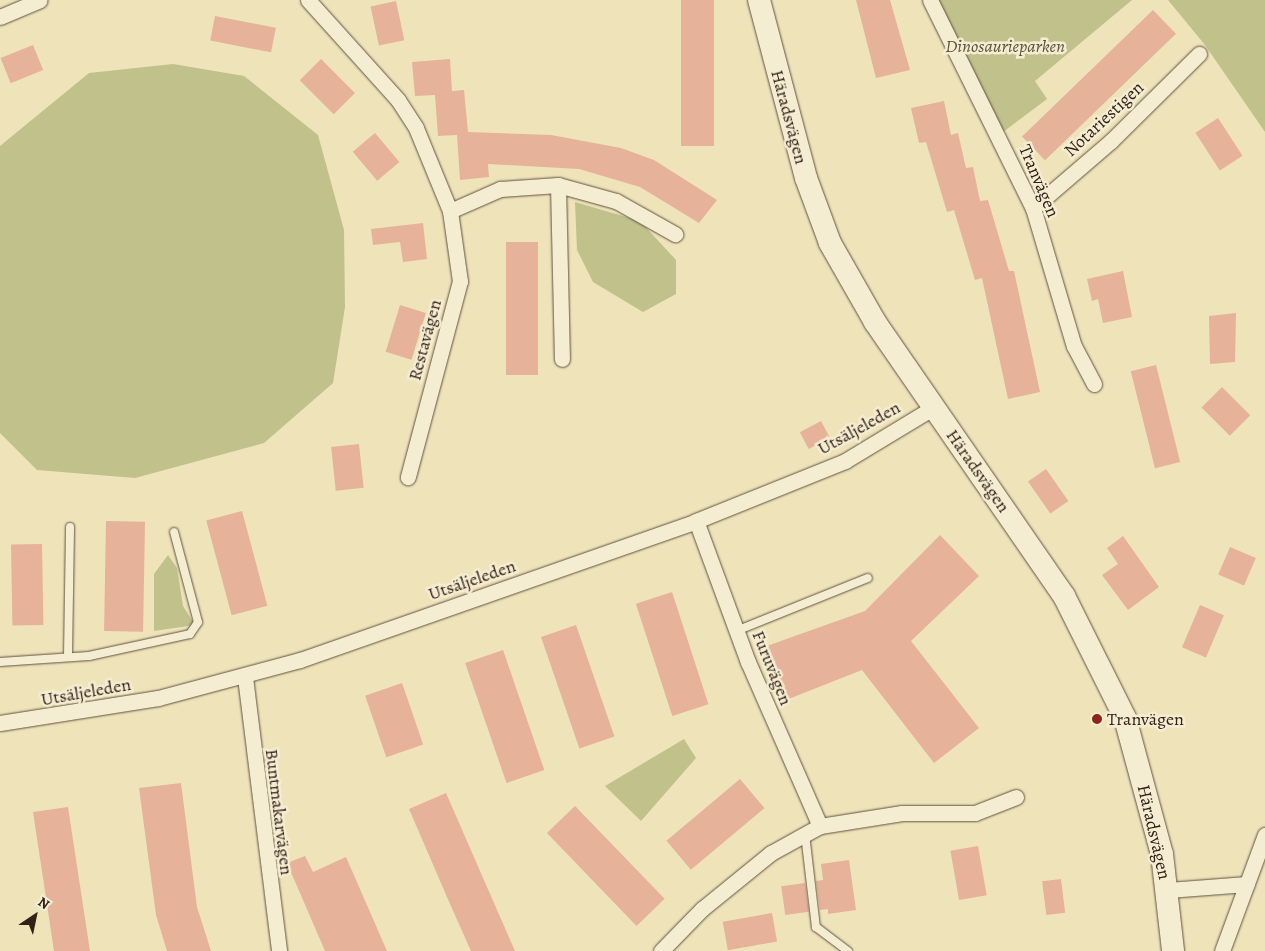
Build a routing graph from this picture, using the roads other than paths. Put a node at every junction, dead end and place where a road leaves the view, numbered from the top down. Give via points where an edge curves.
1 (40, 0) edge
2 (308, 0) edge
3 (759, 0) edge
4 (930, 0) edge
5 (0, 17) edge
6 (1198, 54) dead end
7 (558, 185) junction
8 (1033, 208) junction
9 (450, 211) junction
10 (675, 234) dead end
11 (562, 359) dead end
12 (1094, 384) dead end
13 (934, 407) junction
14 (408, 477) dead end
15 (696, 521) junction
16 (70, 527) dead end
17 (174, 532) dead end
18 (868, 578) dead end
19 (736, 631) junction
20 (68, 656) junction
21 (0, 662) edge
22 (245, 677) junction
23 (0, 723) edge
24 (1016, 797) dead end
25 (820, 826) junction
26 (805, 834) junction
27 (1265, 835) edge
28 (1247, 884) junction
29 (1168, 890) junction
30 (279, 951) edge
31 (661, 951) edge
32 (848, 951) edge
33 (1173, 951) edge
34 (1222, 951) edge

1 - 5 street
2 - 9 street, Restavägen via 398,100 416,128
3 - 13 street, Häradsvägen via 819,218 853,286
4 - 8 street, Tranvägen
6 - 8 street, Notariestigen via 1111,141
7 - 9 street via 500,188
7 - 10 street via 616,201
7 - 11 street
8 - 12 street, Tranvägen via 1074,346
9 - 14 street, Restavägen via 460,281
13 - 15 street, Utsäljeleden via 845,461
13 - 29 street, Häradsvägen via 1077,620 1125,718
15 - 19 street, Furuvägen
15 - 22 street, Utsäljeleden
16 - 20 lane
17 - 20 lane via 198,622 190,634
18 - 19 lane
19 - 25 street, Furuvägen
20 - 21 lane
22 - 23 street, Utsäljeleden via 158,698
22 - 30 street, Buntmakarvägen
24 - 25 street via 975,813 902,813
25 - 26 street
26 - 31 street via 771,853 702,909
26 - 32 lane via 816,926
27 - 28 street
28 - 29 street
28 - 34 street
29 - 33 street, Häradsvägen

